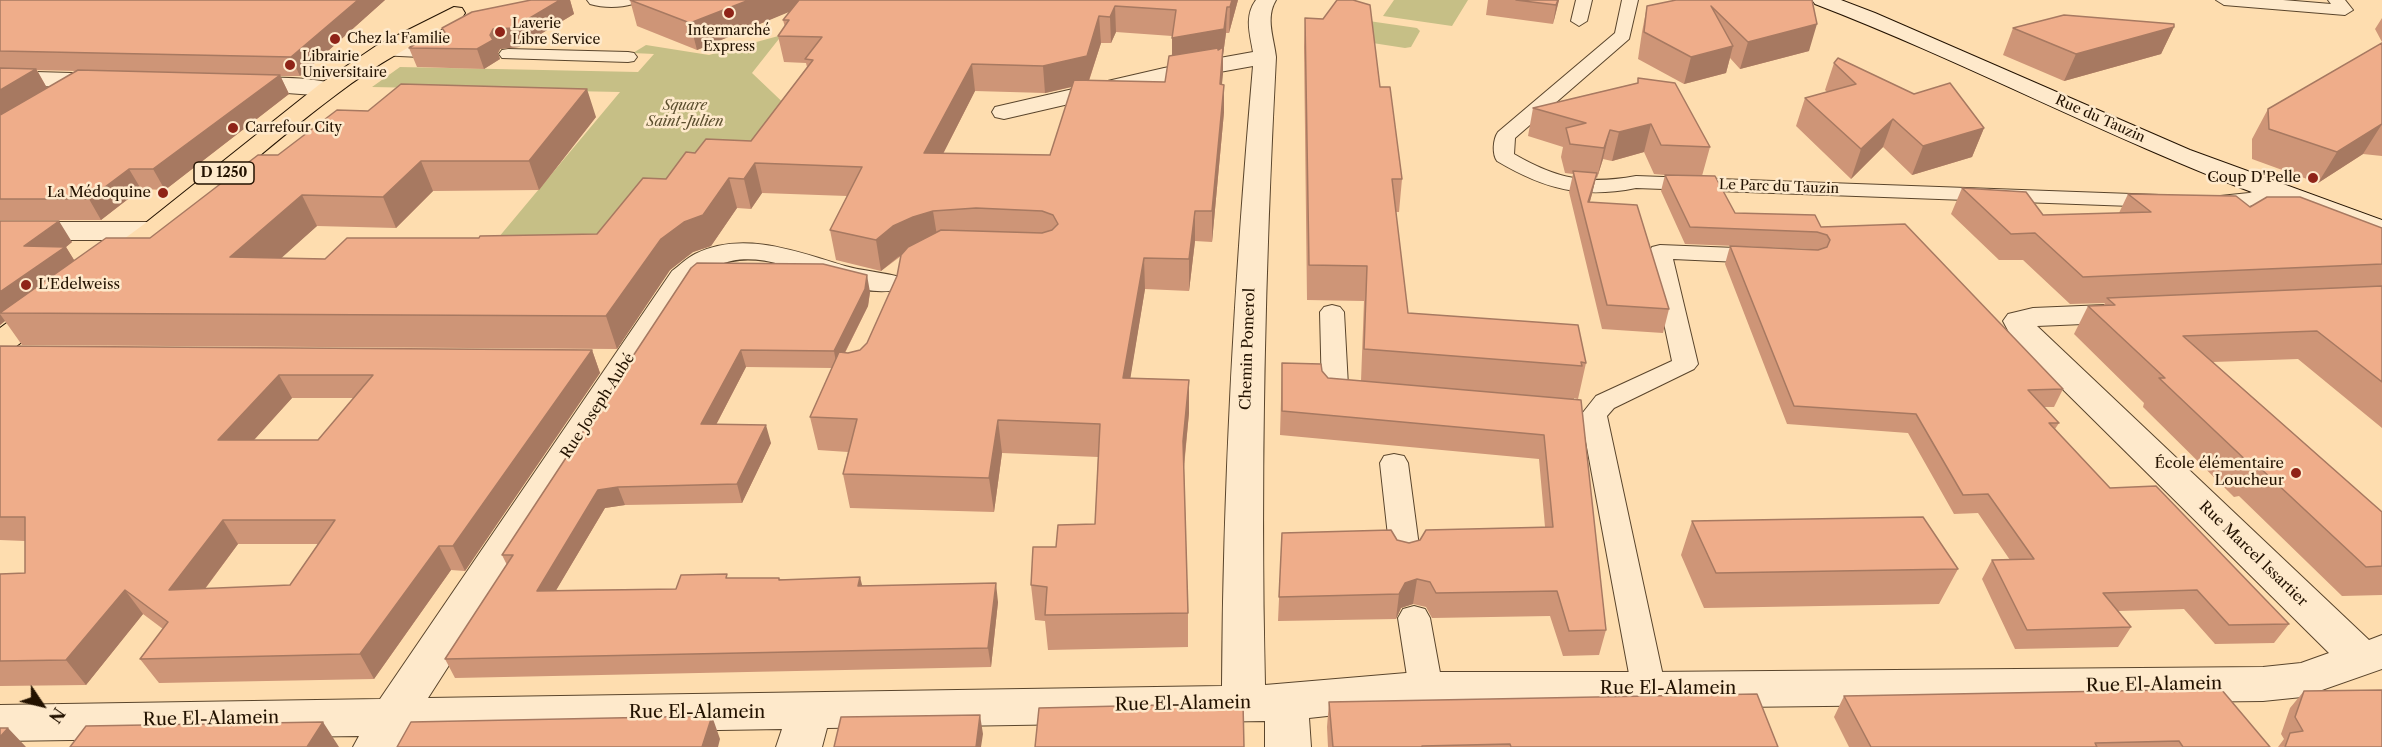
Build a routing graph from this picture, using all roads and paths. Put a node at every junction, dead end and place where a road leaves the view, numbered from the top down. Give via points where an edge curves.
1 (597, 0) edge
2 (626, 0) edge
3 (1266, 0) edge
4 (1584, 0) edge
5 (1630, 0) edge
6 (1822, 0) edge
7 (2224, 0) edge
8 (2336, 0) edge
9 (426, 4) dead end
10 (1579, 21) dead end
11 (384, 51) junction
12 (441, 52) edge
13 (508, 54) dead end
14 (628, 57) dead end
15 (1265, 57) junction
16 (0, 78) edge
17 (83, 80) junction
18 (126, 81) edge
19 (214, 84) edge
20 (328, 89) junction
21 (46, 102) edge
22 (1004, 112) dead end
23 (2273, 191) junction
24 (2382, 229) edge
25 (0, 231) edge
26 (153, 231) junction
27 (1788, 257) edge
28 (895, 285) edge
29 (1332, 312) dead end
30 (2152, 312) edge
31 (9, 352) edge
32 (592, 361) edge
33 (627, 361) junction
34 (1382, 397) edge
35 (1394, 463) dead end
36 (1405, 554) edge
37 (1414, 618) dead end
38 (2372, 655) edge
39 (2212, 684) junction
40 (1426, 689) junction
41 (1649, 690) junction
42 (1244, 702) junction
43 (1286, 703) junction
44 (2241, 720) edge
45 (0, 723) edge
46 (804, 730) edge
47 (385, 732) edge
48 (1288, 747) edge

1 - 2 street
3 - 15 street, Chemin Pomerol via 1262,3 1258,30
4 - 10 lane
5 - 23 lane, Le Parc du Tauzin via 1623,35 1505,136 1504,157 1533,175 1571,187 1610,189 1636,182 2232,202
6 - 23 street, Rue du Tauzin
7 - 8 lane via 2345,10
9 - 11 main road, D 1250 via 463,13
11 - 12 lane
11 - 20 main road, D 1250
13 - 14 lane
15 - 22 street via 1164,75
15 - 42 street, Chemin Pomerol via 1252,229 1244,490
16 - 17 street
17 - 18 street
17 - 21 street
19 - 20 street
20 - 26 main road, D 1250
23 - 24 street, Rue du Tauzin
25 - 26 street
26 - 31 main road, D 1250 via 80,284
27 - 41 lane via 1660,252 1685,364 1582,414
28 - 33 street, Rue Joseph Aubé via 851,278 763,253 725,252 693,266 683,277
29 - 34 lane via 1335,393
30 - 38 street, Rue Marcel Issartier via 2032,317 2019,321 2024,333
32 - 33 street
33 - 47 street, Rue Joseph Aubé
35 - 36 lane
37 - 40 lane
38 - 39 street, Rue El-Alamein via 2302,680
39 - 41 street, Rue El-Alamein
39 - 44 street
40 - 41 street, Rue El-Alamein
40 - 43 street, Rue El-Alamein
42 - 43 street, Rue El-Alamein
42 - 46 street, Rue El-Alamein
43 - 48 street
45 - 47 street, Rue El-Alamein
46 - 47 street, Rue El-Alamein

